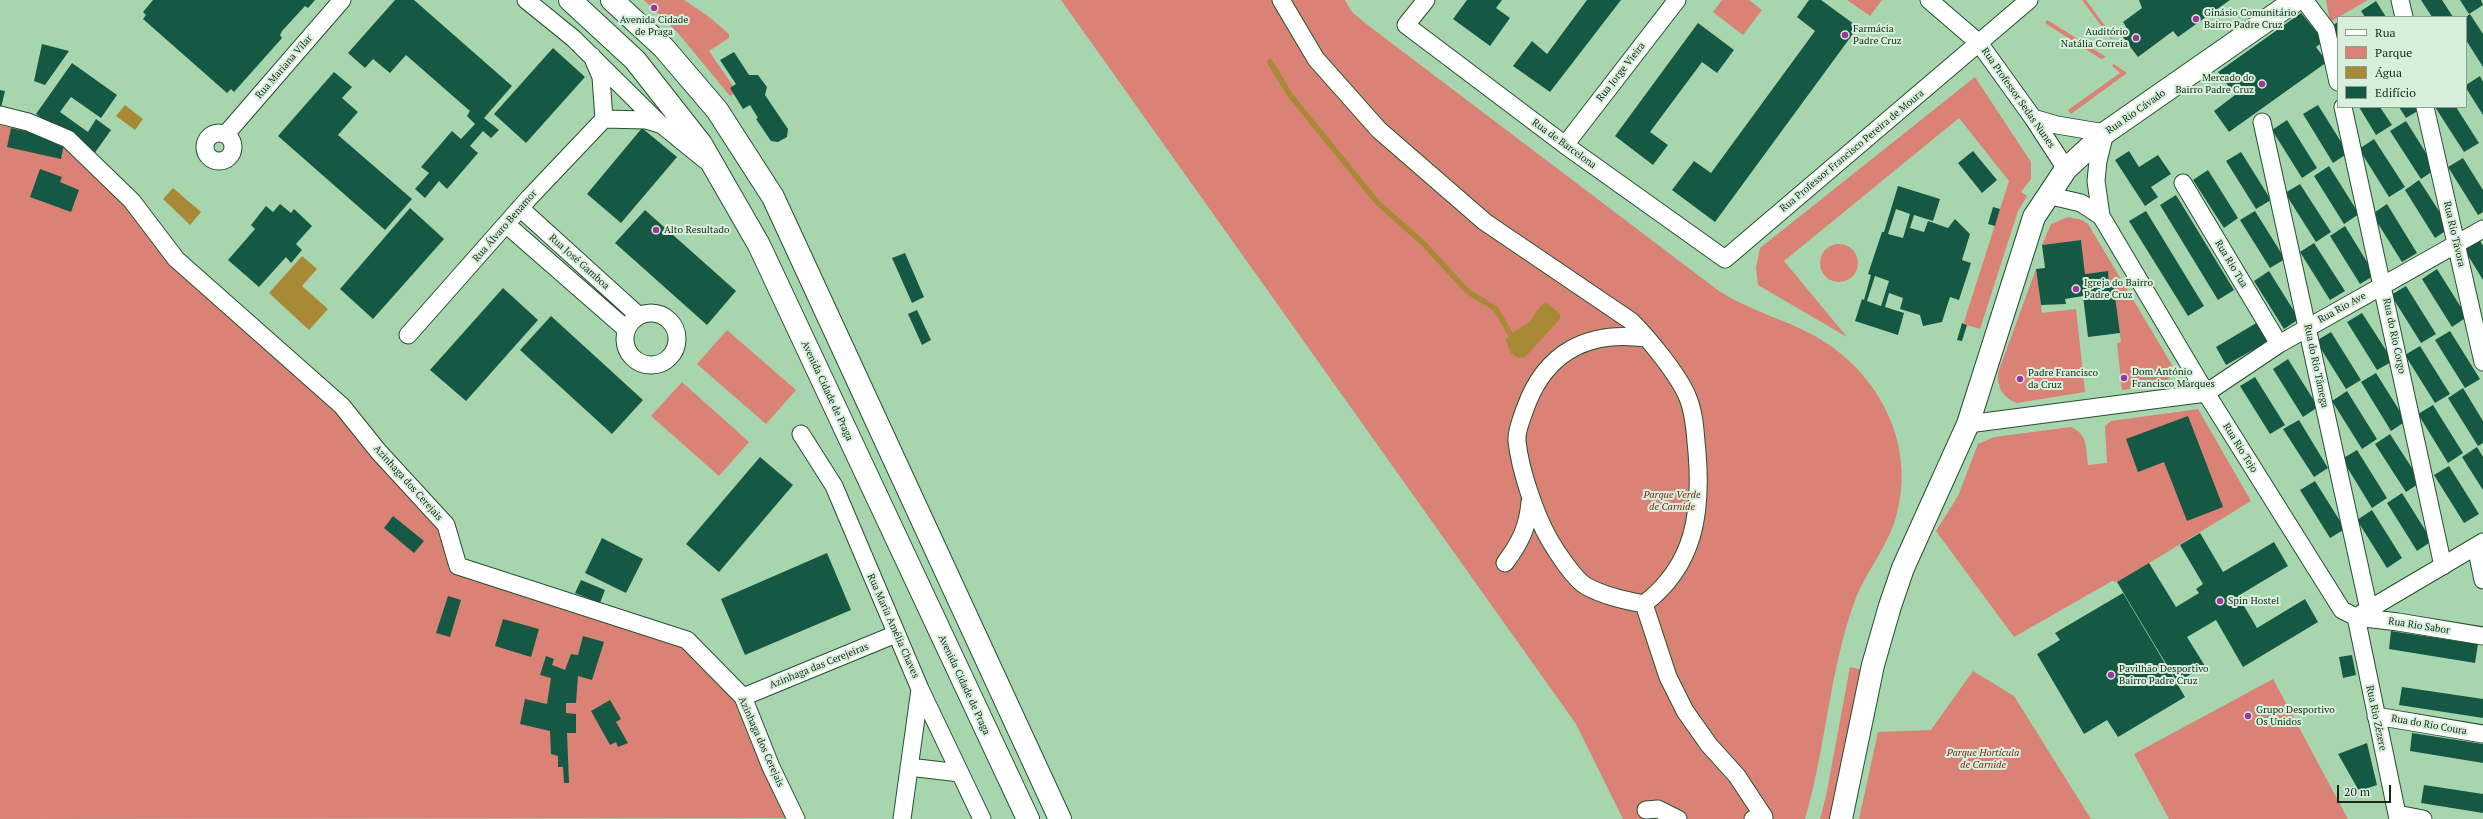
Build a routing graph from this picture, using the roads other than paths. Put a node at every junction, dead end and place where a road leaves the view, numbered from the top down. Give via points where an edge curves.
1 (342, 0) edge
2 (526, 0) edge
3 (570, 0) edge
4 (612, 0) edge
5 (1281, 0) edge
6 (1426, 0) edge
7 (1677, 0) edge
8 (1929, 0) edge
9 (2029, 0) edge
10 (2296, 0) edge
11 (2304, 0) edge
12 (2400, 0) edge
13 (2404, 16) edge
14 (1979, 43) junction
15 (592, 56) junction
16 (2337, 78) edge
17 (2344, 108) edge
18 (2425, 108) edge
19 (0, 115) edge
20 (2034, 118) junction
21 (604, 119) junction
22 (2262, 122) dead end
23 (662, 125) junction
24 (2105, 133) junction
25 (226, 134) dead end
26 (1565, 145) junction
27 (715, 169) junction
28 (2066, 169) junction
29 (2183, 183) dead end
30 (2047, 195) junction
31 (520, 208) junction
32 (2101, 216) junction
33 (507, 225) junction
34 (2483, 229) edge
35 (2457, 243) junction
36 (1725, 259) joint
37 (2383, 285) junction
38 (638, 315) junction
39 (2307, 328) junction
40 (626, 329) junction
41 (408, 335) dead end
42 (1646, 338) junction
43 (2279, 344) junction
44 (2483, 362) edge
45 (2206, 393) junction
46 (1968, 424) junction
47 (801, 434) dead end
48 (1531, 498) junction
49 (2480, 547) edge
50 (1505, 563) dead end
51 (2444, 566) junction
52 (2483, 580) edge
53 (1644, 604) junction
54 (2362, 613) junction
55 (896, 634) junction
56 (2483, 636) edge
57 (920, 689) junction
58 (743, 697) junction
59 (2376, 716) junction
60 (2483, 734) edge
61 (909, 767) junction
62 (960, 773) junction
63 (1646, 810) dead end
64 (2398, 816) edge
65 (1763, 818) edge
66 (796, 819) edge
67 (902, 819) edge
68 (982, 819) edge
69 (1028, 819) edge
70 (1060, 819) edge
71 (1678, 819) edge
72 (1841, 819) edge
73 (2423, 819) edge

1 - 25 street, Rua Mariana Vilar
2 - 15 street via 574,38
3 - 27 main road, Avenida Cidade de Praga via 635,60 701,144
4 - 70 main road via 664,48 717,110 773,197
5 - 42 street via 1316,59 1379,130 1485,222 1624,316
6 - 26 street, Rua de Barcelona via 1406,25
7 - 26 street, Rua Jorge Vieira
8 - 14 street, Rua Professor Sedas Nunes
9 - 14 street, Rua Professor Francisco Pereira de Moura
10 - 24 main road, Rua Rio Cávado
11 - 16 street via 2326,29
12 - 13 street
14 - 20 street, Rua Professor Sedas Nunes
14 - 36 street, Rua Professor Francisco Pereira de Moura
15 - 21 street via 601,77
15 - 23 street via 648,115
17 - 37 street, Rua do Rio Corgo
18 - 35 street, Rua Rio Távora
19 - 58 street, Azinhaga dos Cerejais via 28,122 68,140 132,201 176,259 342,406 378,451 446,525 458,566 687,640
20 - 24 street via 2057,125
20 - 28 street, Rua Professor Sedas Nunes
21 - 23 street via 646,120
21 - 31 street, Rua Álvaro Benamor
22 - 39 street, Rua do Rio Tâmega
23 - 27 street
24 - 28 main road, Rua Rio Cávado
24 - 32 street, Rua Rio Tejo via 2096,181
26 - 36 street, Rua de Barcelona
27 - 69 main road, Avenida Cidade de Praga via 759,245
28 - 30 main road, Rua Rio Cávado
29 - 43 street, Rua Rio Tua
30 - 32 street via 2081,203
30 - 46 main road, Rua Rio Cávado via 2031,226
31 - 33 street, Rua Álvaro Benamor
31 - 38 street, Rua José Gamboa
32 - 45 street, Rua Rio Tejo
33 - 40 street, Rua José Gamboa
33 - 41 street, Rua Álvaro Benamor
34 - 35 street, Rua Rio Ave
35 - 37 street, Rua Rio Ave
35 - 44 street, Rua Rio Távora
37 - 39 street, Rua Rio Ave
37 - 51 street, Rua do Rio Corgo
38 - 40 street
38 - 40 street via 656,313 672,322 677,339 671,356 655,365 637,362 630,356 626,347
39 - 43 street, Rua Rio Ave
39 - 54 street, Rua do Rio Tâmega
42 - 48 street via 1611,336 1581,343 1562,355 1540,380 1527,404 1517,440
42 - 53 street via 1671,370 1688,398 1695,426 1699,505 1690,542 1670,580
43 - 45 street, Rua Rio Ave
45 - 46 street
45 - 54 street, Rua Rio Tejo via 2342,610
46 - 72 main road, Rua Rio Cávado via 1904,568 1890,606 1873,664
47 - 55 street, Rua Maria Amélia Chaves via 834,486
48 - 50 street via 1526,529 1520,544
48 - 53 street via 1539,521 1557,553 1585,586 1610,596
49 - 51 street
49 - 52 street
51 - 54 street
53 - 65 street via 1668,677 1685,711 1709,745 1737,776
54 - 56 street, Rua Rio Sabor via 2398,622
54 - 59 street, Rua Rio Zêzere
55 - 57 street, Rua Maria Amélia Chaves
55 - 58 street, Azinhaga das Cerejeiras
57 - 61 street
57 - 62 street, Rua Maria Amélia Chaves
58 - 66 street, Azinhaga dos Cerejais via 771,767
59 - 60 street, Rua do Rio Coura
59 - 64 street, Rua Rio Zêzere
61 - 62 street
61 - 67 street
62 - 68 street, Rua Maria Amélia Chaves
63 - 71 street via 1658,809
64 - 73 street

